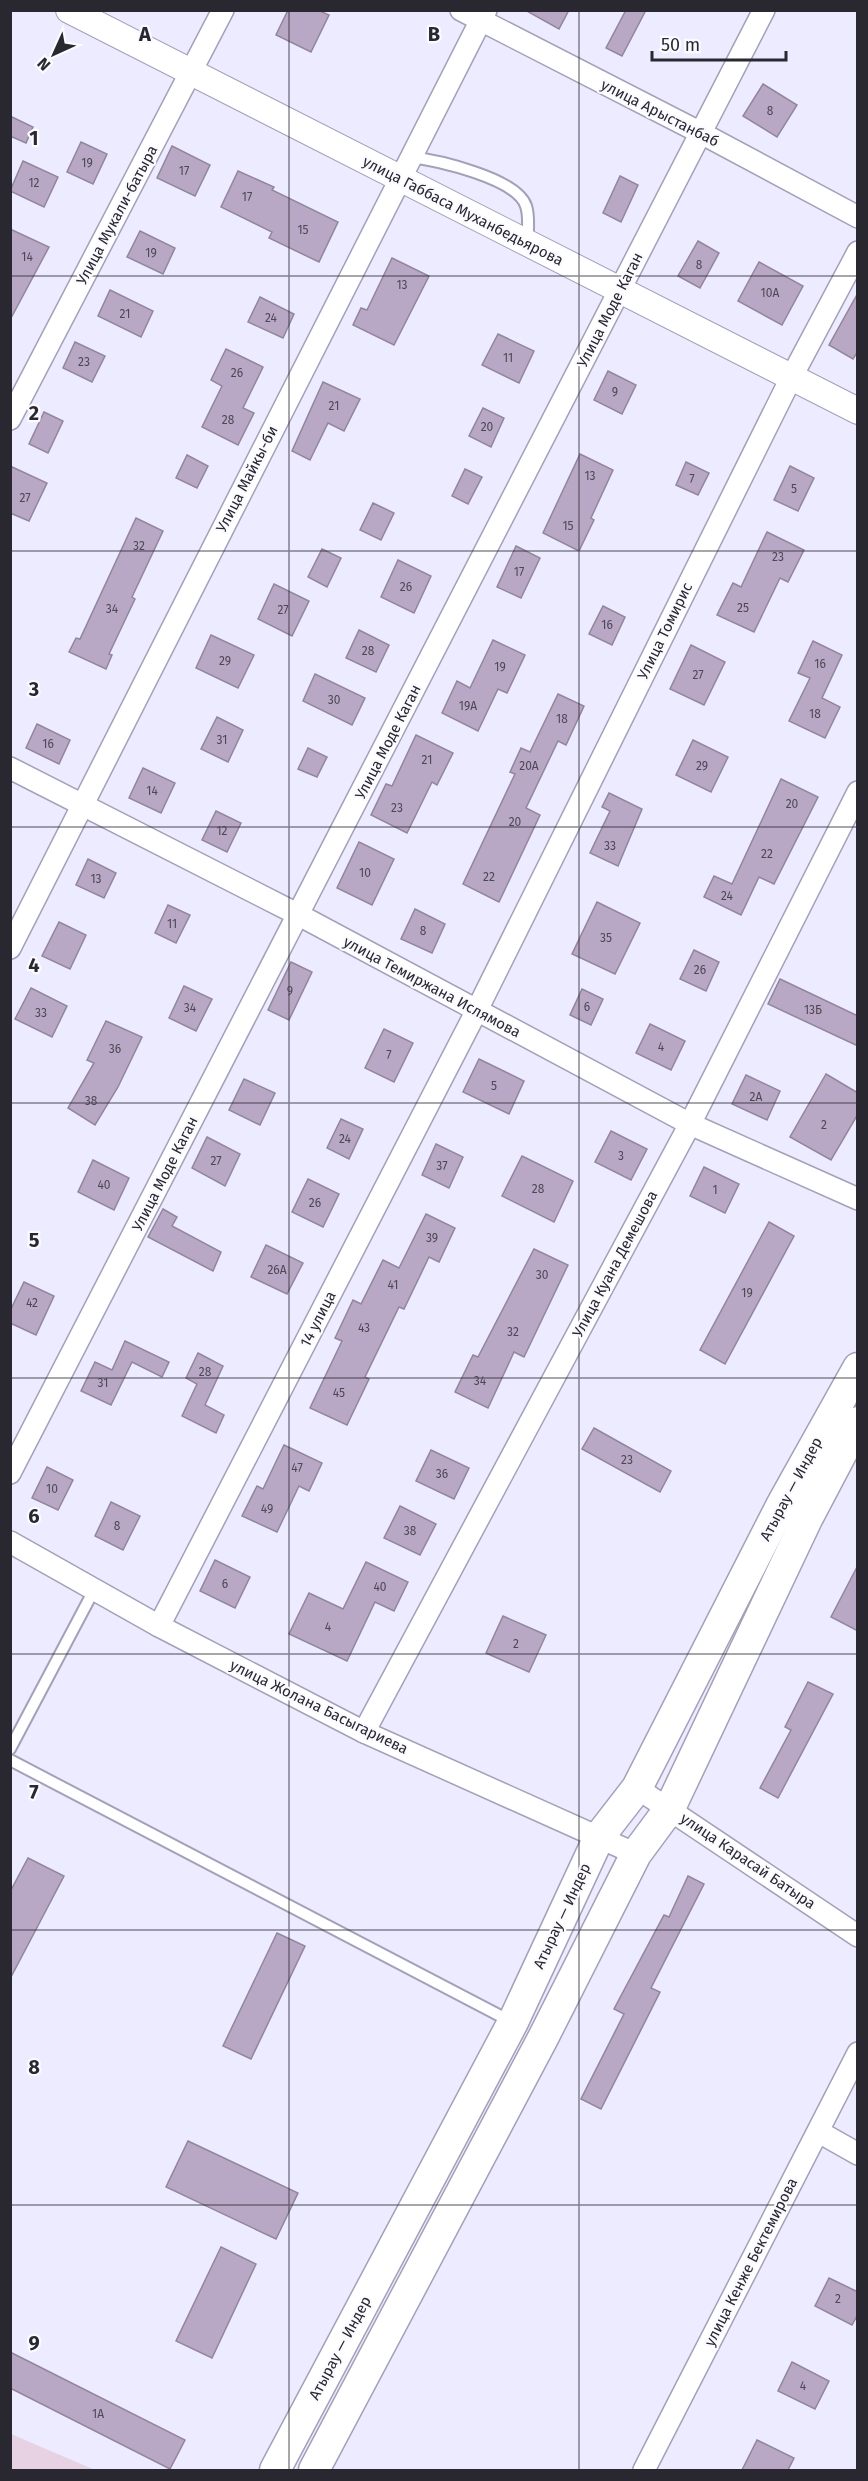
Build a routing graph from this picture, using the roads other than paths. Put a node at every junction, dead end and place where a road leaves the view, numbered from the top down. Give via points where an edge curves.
1 (69, 10) edge
2 (223, 10) edge
3 (462, 10) edge
4 (764, 10) edge
5 (484, 16) edge
6 (191, 73) junction
7 (701, 133) junction
8 (405, 168) junction
9 (858, 217) edge
10 (528, 244) junction
11 (858, 252) edge
12 (620, 291) junction
13 (791, 378) junction
14 (858, 411) edge
15 (10, 418) edge
16 (10, 768) edge
17 (858, 792) edge
18 (82, 805) junction
19 (299, 915) junction
20 (10, 948) edge
21 (476, 1012) junction
22 (690, 1124) junction
23 (858, 1200) edge
24 (858, 1368) edge
25 (858, 1422) edge
26 (10, 1473) edge
27 (10, 1542) edge
28 (94, 1590) junction
29 (159, 1626) junction
30 (364, 1732) junction
31 (10, 1749) edge
32 (10, 1760) edge
33 (637, 1788) junction
34 (670, 1808) junction
35 (599, 1837) junction
36 (636, 1854) junction
37 (858, 1936) edge
38 (513, 2022) junction
39 (858, 2054) edge
40 (819, 2132) junction
41 (858, 2154) edge
42 (275, 2470) edge
43 (314, 2470) edge
44 (644, 2470) edge

1 - 6 street, улица Габбаса Муханбедьярова
2 - 6 street, Улица Мукали-батыра
3 - 5 street, улица Арыстанбаб
4 - 7 street, Улица Моде Каган
5 - 7 street, улица Арыстанбаб
5 - 8 street, Улица Майкы-би
6 - 8 street, улица Габбаса Муханбедьярова
6 - 15 street, Улица Мукали-батыра
7 - 9 street, улица Арыстанбаб
7 - 12 street, Улица Моде Каган
8 - 10 street, улица Габбаса Муханбедьярова
8 - 10 lane via 453,164 491,179 517,195 526,205
8 - 18 street, Улица Майкы-би
10 - 12 street, улица Габбаса Муханбедьярова
11 - 13 street, Улица Томирис
12 - 13 street, улица Габбаса Муханбедьярова
12 - 19 street, Улица Моде Каган
13 - 14 street, улица Габбаса Муханбедьярова
13 - 21 street, Улица Томирис
16 - 18 street, улица Темиржана Ислямова
17 - 22 street, Улица Куана Демешова
18 - 19 street, улица Темиржана Ислямова
18 - 20 street, Улица Майкы-би
19 - 21 street, улица Темиржана Ислямова
19 - 26 street, Улица Моде Каган
21 - 22 street, улица Темиржана Ислямова
21 - 29 street, 14 улица
22 - 23 street, улица Темиржана Ислямова
22 - 30 street, Улица Куана Демешова
24 - 33 main road, Атырау — Индер via 782,1504
25 - 34 main road, Атырау — Индер
27 - 28 street, улица Жолана Басыгариева
28 - 29 street, улица Жолана Басыгариева
28 - 31 lane
29 - 30 street, улица Жолана Басыгариева
30 - 35 street, улица Жолана Басыгариева
32 - 38 lane
33 - 34 street, улица Карасай Батыра
33 - 35 main road, Атырау — Индер
34 - 36 main road, Атырау — Индер
34 - 37 street, улица Карасай Батыра
35 - 36 street, улица Жолана Басыгариева
35 - 38 main road, Атырау — Индер
36 - 43 main road, Атырау — Индер
38 - 42 main road, Атырау — Индер
39 - 40 street, улица Кенже Бектемирова
40 - 41 street
40 - 44 street, улица Кенже Бектемирова

